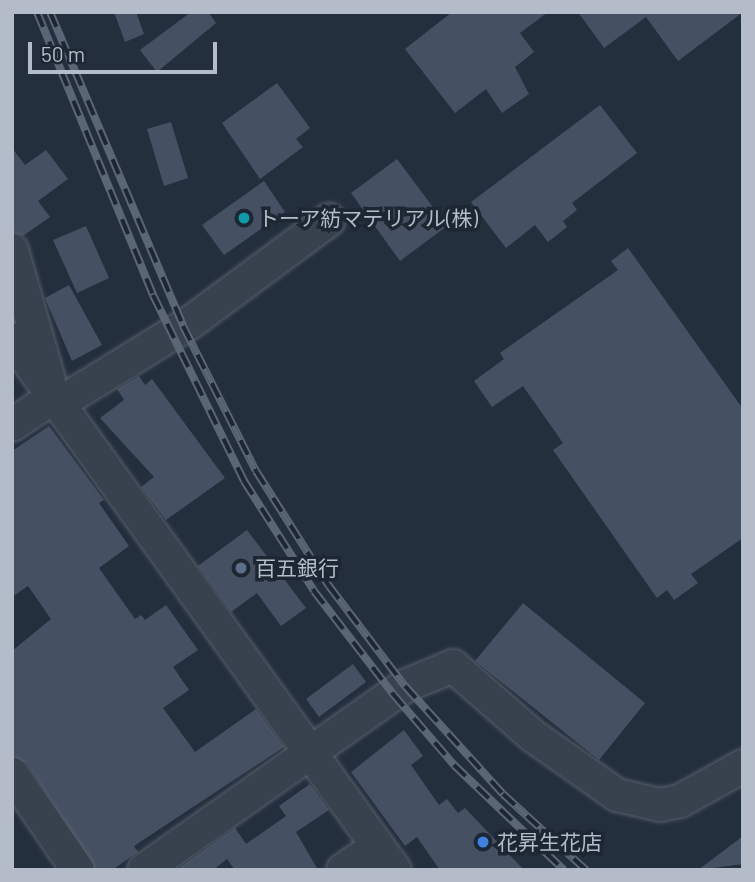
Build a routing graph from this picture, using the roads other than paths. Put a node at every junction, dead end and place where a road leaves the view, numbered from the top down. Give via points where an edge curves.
1 (329, 220) dead end
2 (12, 250) edge
3 (12, 339) edge
4 (56, 397) junction
5 (12, 425) edge
6 (312, 755) junction
7 (743, 766) edge
8 (12, 774) edge
9 (387, 858) edge
10 (78, 870) edge
11 (144, 870) edge
12 (343, 870) edge

1 - 4 street via 191,321
2 - 4 street
3 - 4 street
4 - 5 street
4 - 6 street
6 - 7 street via 405,686 453,666 533,736 617,795 660,805 680,802
6 - 9 street
6 - 11 street
8 - 10 street
9 - 12 street

